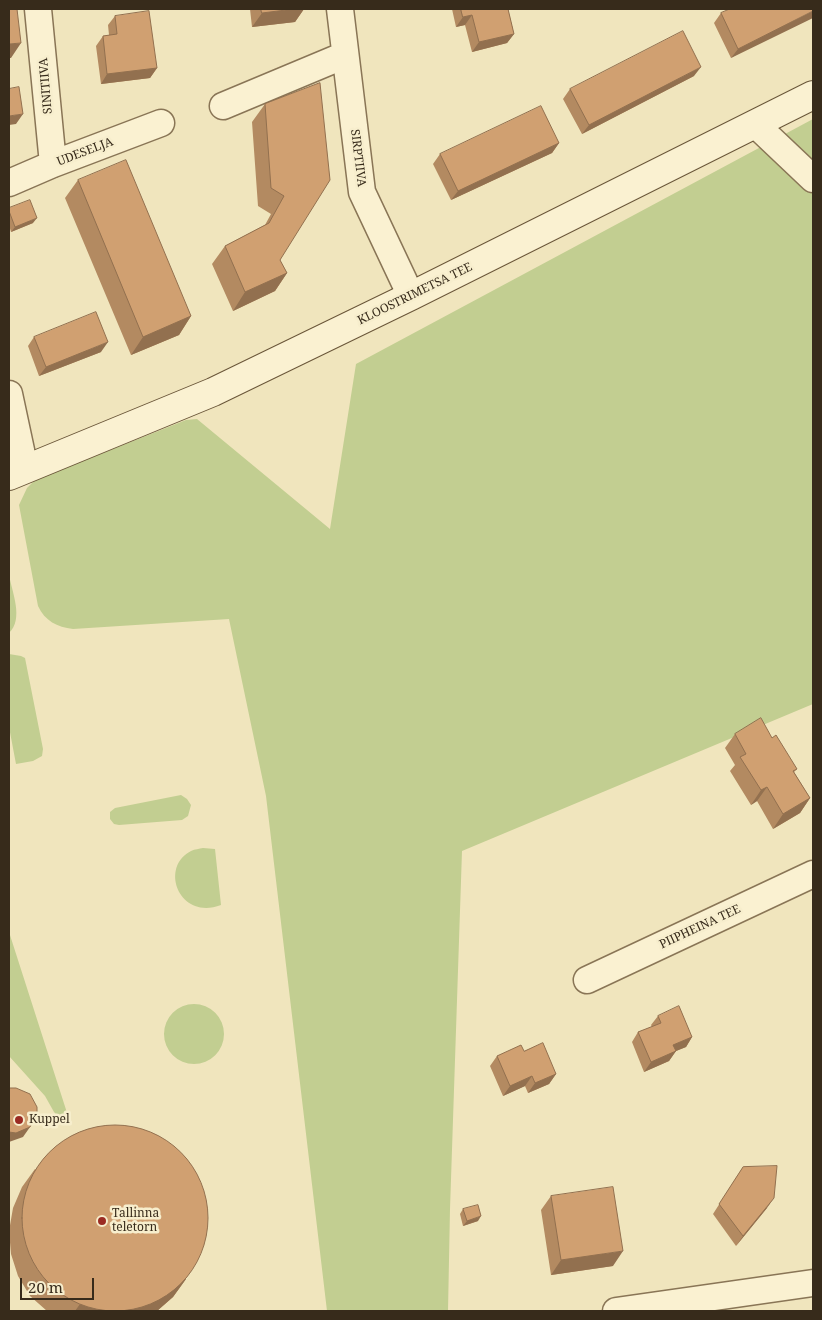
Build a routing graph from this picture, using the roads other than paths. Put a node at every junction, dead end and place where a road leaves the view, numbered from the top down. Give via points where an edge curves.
1 (38, 9) edge
2 (340, 9) edge
3 (345, 55) junction
4 (813, 95) edge
5 (224, 106) dead end
6 (161, 123) dead end
7 (755, 124) junction
8 (53, 164) junction
9 (813, 179) edge
10 (9, 183) edge
11 (411, 296) junction
12 (9, 394) edge
13 (17, 472) edge
14 (813, 874) edge
15 (587, 980) dead end
16 (813, 1283) edge
17 (721, 1303) edge
18 (616, 1311) edge

1 - 8 street, SINITIIVA
2 - 3 street, SIRPTIIVA
3 - 5 street
3 - 11 street, SIRPTIIVA via 362,192
4 - 7 main road, KLOOSTRIMETSA TEE
6 - 8 street, UDESELJA
7 - 9 street
7 - 11 main road, KLOOSTRIMETSA TEE
8 - 10 street, UDESELJA
11 - 13 main road, KLOOSTRIMETSA TEE via 213,392
12 - 13 street
14 - 15 street, PIIPHEINA TEE
16 - 17 street
17 - 18 street

